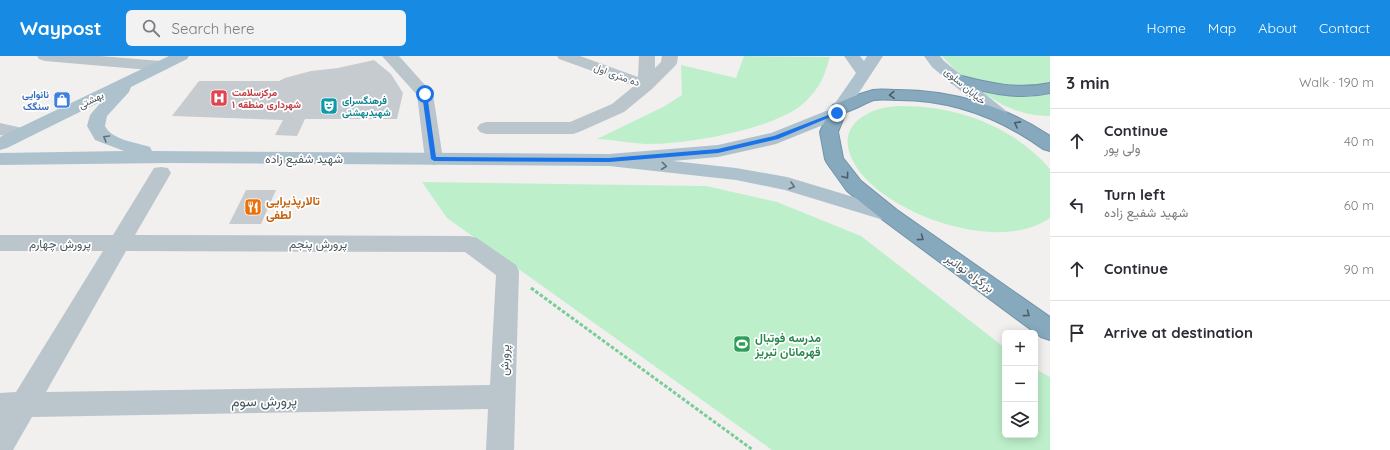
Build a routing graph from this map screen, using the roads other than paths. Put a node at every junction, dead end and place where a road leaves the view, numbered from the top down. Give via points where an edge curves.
1 (45, 56) edge
2 (182, 56) edge
3 (390, 56) edge
4 (565, 56) edge
5 (647, 56) edge
6 (670, 56) edge
7 (852, 56) edge
8 (875, 56) edge
9 (932, 56) edge
10 (160, 66) junction
11 (864, 74) junction
12 (133, 79) junction
13 (958, 80) junction
14 (646, 85) junction
15 (1050, 88) edge
16 (838, 111) junction
17 (999, 114) junction
18 (486, 128) dead end
19 (0, 129) edge
20 (21, 133) junction
21 (0, 142) edge
22 (1050, 145) edge
23 (0, 159) edge
24 (434, 159) junction
25 (609, 160) junction
26 (165, 165) junction
27 (890, 215) junction
28 (121, 242) junction
29 (0, 243) edge
30 (508, 271) joint
31 (1050, 330) edge
32 (503, 397) junction
33 (12, 405) edge
34 (0, 445) edge
35 (500, 450) edge

1 - 10 street
2 - 10 main road, بهشتی
3 - 24 street via 425,94
4 - 14 street, ده متری اول
5 - 14 street
6 - 14 street via 669,63
7 - 11 main road
8 - 11 main road
9 - 13 main road, خیابان سلوی
10 - 12 main road, بهشتی
11 - 16 main road
12 - 20 main road, بهشتی
26 -> 12 main road via 133,148 101,136 96,126 99,115 116,94
13 - 15 highway via 997,89 1020,91 1041,91
13 - 17 main road, خیابان سلوی
14 - 18 street via 618,108 573,128
17 -> 16 highway via 954,100 907,94 872,96
16 - 25 main road via 776,138 718,151
16 -> 27 highway, بزرگراه توانیر via 829,132 834,159 854,186
22 -> 17 highway
19 - 20 street
20 - 21 main road
23 - 26 main road, شهید شفیع زاده
24 - 25 main road, شهید شفیع زاده
24 - 26 main road, شهید شفیع زاده
25 -> 27 main road via 736,174 787,184
26 - 28 street
27 -> 31 highway, بزرگراه توانیر
28 - 29 street, پرورش چهارم
28 - 30 street, پرورش پنجم via 469,244
28 - 33 street
30 - 32 street, پرورش
32 - 33 street, پرورش سوم
32 - 35 street, پرورش
33 - 34 street

